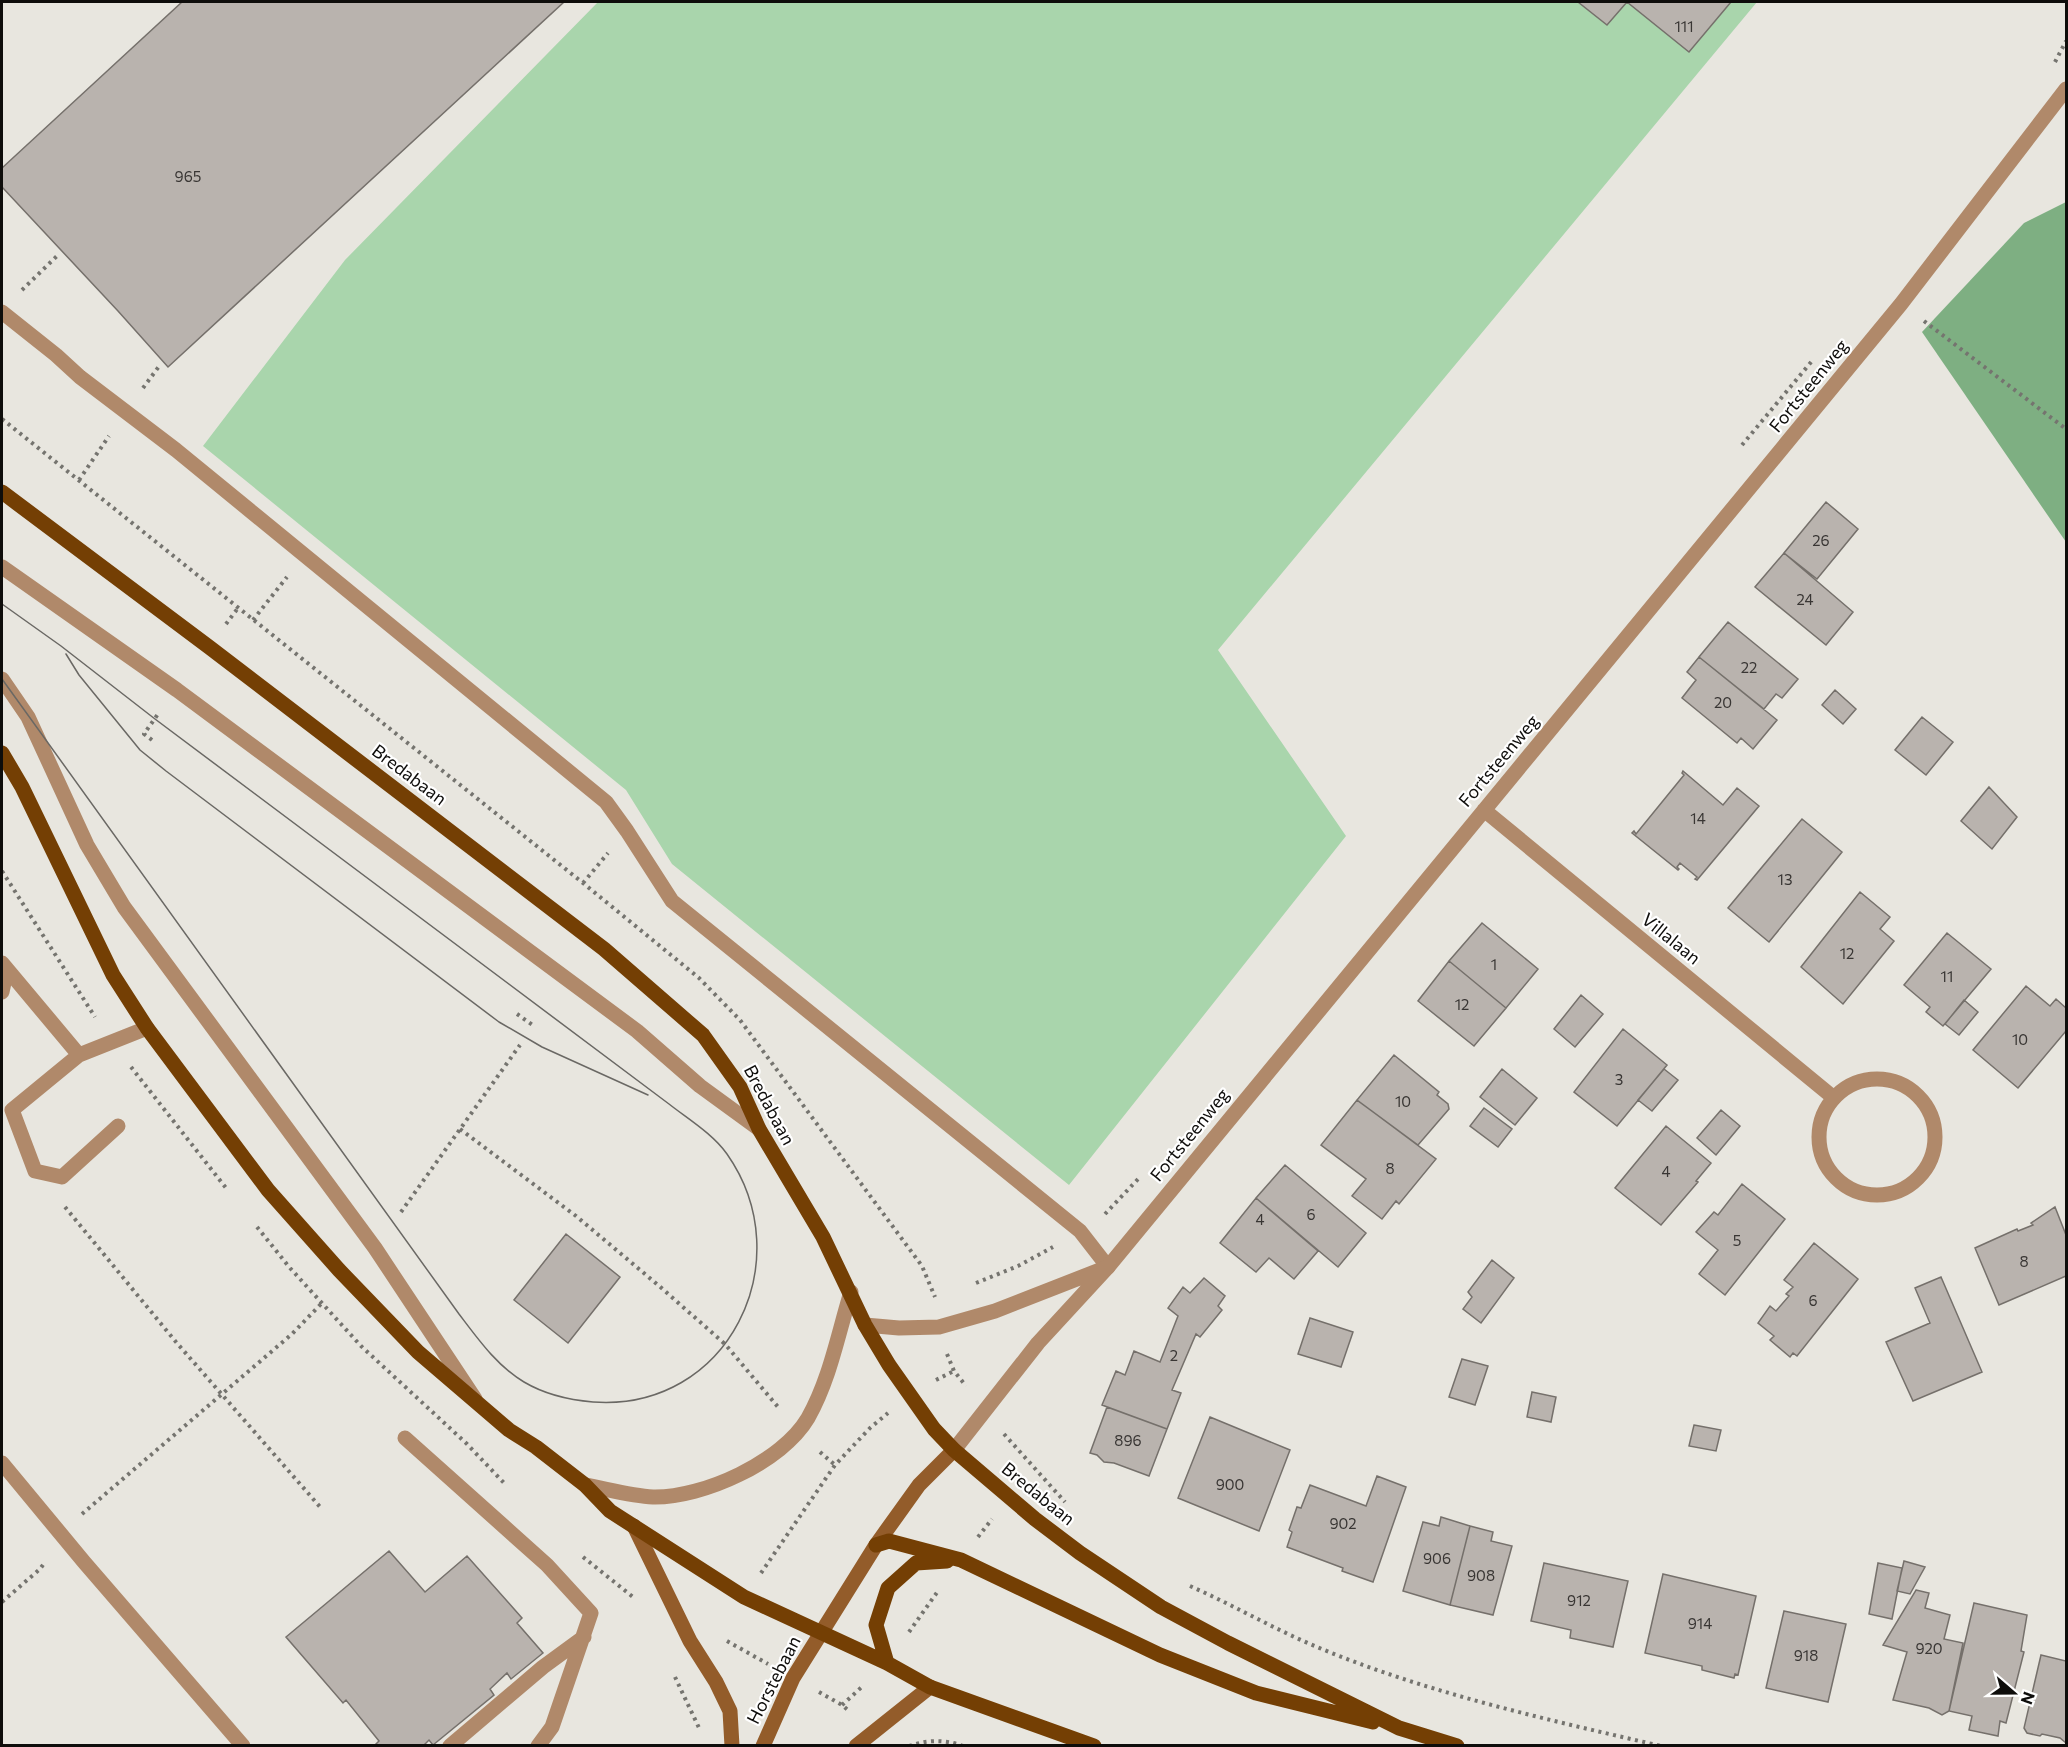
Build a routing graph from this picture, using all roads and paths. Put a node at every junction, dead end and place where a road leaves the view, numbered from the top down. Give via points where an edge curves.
1 (2067, 89) edge
2 (57, 256) dead end
3 (17, 294) dead end
4 (1901, 304) junction
5 (2, 312) edge
6 (1814, 358) dead end
7 (2067, 429) edge
8 (1738, 450) dead end
9 (2, 492) edge
10 (305, 555) junction
11 (2, 567) edge
12 (253, 620) dead end
13 (2, 679) edge
14 (2, 753) edge
15 (1484, 810) junction
16 (4, 966) edge
17 (2, 992) edge
18 (517, 1014) dead end
19 (534, 1026) dead end
20 (147, 1028) junction
21 (520, 1046) dead end
22 (79, 1055) junction
23 (1834, 1098) junction
24 (7, 1104) edge
25 (118, 1126) dead end
26 (460, 1129) junction
27 (759, 1129) junction
28 (35, 1171) junction
29 (1142, 1174) dead end
30 (401, 1212) dead end
31 (1080, 1231) junction
32 (1108, 1267) junction
33 (967, 1286) dead end
34 (850, 1292) junction
35 (946, 1294) dead end
36 (936, 1298) dead end
37 (321, 1304) dead end
38 (865, 1325) junction
39 (222, 1394) junction
40 (909, 1395) junction
41 (480, 1406) junction
42 (985, 1411) junction
43 (798, 1431) junction
44 (405, 1438) dead end
45 (954, 1450) junction
46 (2, 1463) edge
47 (835, 1465) junction
48 (585, 1485) junction
49 (321, 1508) dead end
50 (1071, 1508) dead end
51 (633, 1526) junction
52 (62, 1534) junction
53 (876, 1545) junction
54 (961, 1560) junction
55 (1185, 1584) dead end
56 (744, 1597) junction
57 (2, 1602) edge
58 (820, 1632) junction
59 (584, 1636) junction
60 (886, 1663) junction
61 (673, 1672) dead end
62 (930, 1687) junction
63 (1399, 1728) junction
64 (704, 1738) dead end
65 (243, 1746) edge
66 (450, 1746) edge
67 (538, 1746) edge
68 (732, 1746) edge
69 (763, 1746) edge
70 (856, 1746) edge
71 (909, 1746) edge
72 (963, 1746) edge
73 (1094, 1746) edge
74 (1457, 1746) edge
75 (1661, 1746) edge

1 - 4 street, Fortsteenweg
2 - 3 path
4 - 7 path
4 - 15 street, Fortsteenweg
5 - 10 street
6 - 8 path
9 - 27 main road, Bredabaan via 586,934 654,990 717,1052 740,1087
10 - 12 path
10 - 31 street via 606,802 672,901
11 - 27 street via 177,690 637,1030 700,1086
13 - 41 street via 28,717 87,845 124,907 375,1248
14 - 20 main road via 113,975
15 - 23 street, Villalaan
15 - 32 street, Fortsteenweg
16 - 17 street
16 - 22 street
18 - 19 path
20 - 22 street
20 - 41 main road via 268,1190 418,1352
21 - 26 path
22 - 24 street
23 - 23 street via 1823,1115 1819,1134 1821,1154 1830,1172 1851,1189 1870,1195 1904,1189 1920,1176 1932,1158 1936,1138 1930,1110 1918,1094 1885,1078 1846,1087
24 - 28 street
25 - 28 street via 62,1177
26 - 30 path
26 - 43 path via 576,1216 725,1344
27 - 34 main road, Bredabaan via 823,1237
28 - 39 path
29 - 31 path via 1122,1198
31 - 32 street
31 - 33 path via 1018,1266
32 - 38 street via 995,1311 939,1327
32 - 42 street, Fortsteenweg via 1038,1343
34 - 38 main road, Bredabaan
34 - 43 street via 827,1374 808,1418
35 - 36 path
37 - 39 path
38 - 40 main road, Bredabaan
39 - 49 path
39 - 52 path
40 - 42 path via 954,1371
40 - 45 main road, Bredabaan
40 - 47 path
41 - 48 main road
42 - 45 street, Fortsteenweg
42 - 50 path
43 - 47 path
43 - 48 street via 752,1467 686,1494 652,1497
44 - 59 street via 547,1564 591,1613
45 - 53 street, Horstebaan via 919,1485
45 - 63 main road, Bredabaan via 1035,1519 1161,1607
46 - 52 street
47 - 56 path
48 - 51 main road
51 - 56 main road
51 - 68 street via 730,1711
52 - 57 path via 40,1569
52 - 65 street
53 - 54 main road via 889,1541
53 - 58 street, Horstebaan
54 - 60 main road via 916,1563 888,1588 876,1625
54 - 63 main road via 1160,1655 1256,1693
55 - 75 path via 1316,1646 1417,1683
56 - 58 main road
58 - 60 main road
58 - 69 street, Horstebaan via 793,1678
59 - 66 street
59 - 67 street via 552,1726
60 - 62 main road
61 - 64 path
62 - 70 street
62 - 73 main road
63 - 74 main road, Bredabaan
71 - 72 path via 927,1740

